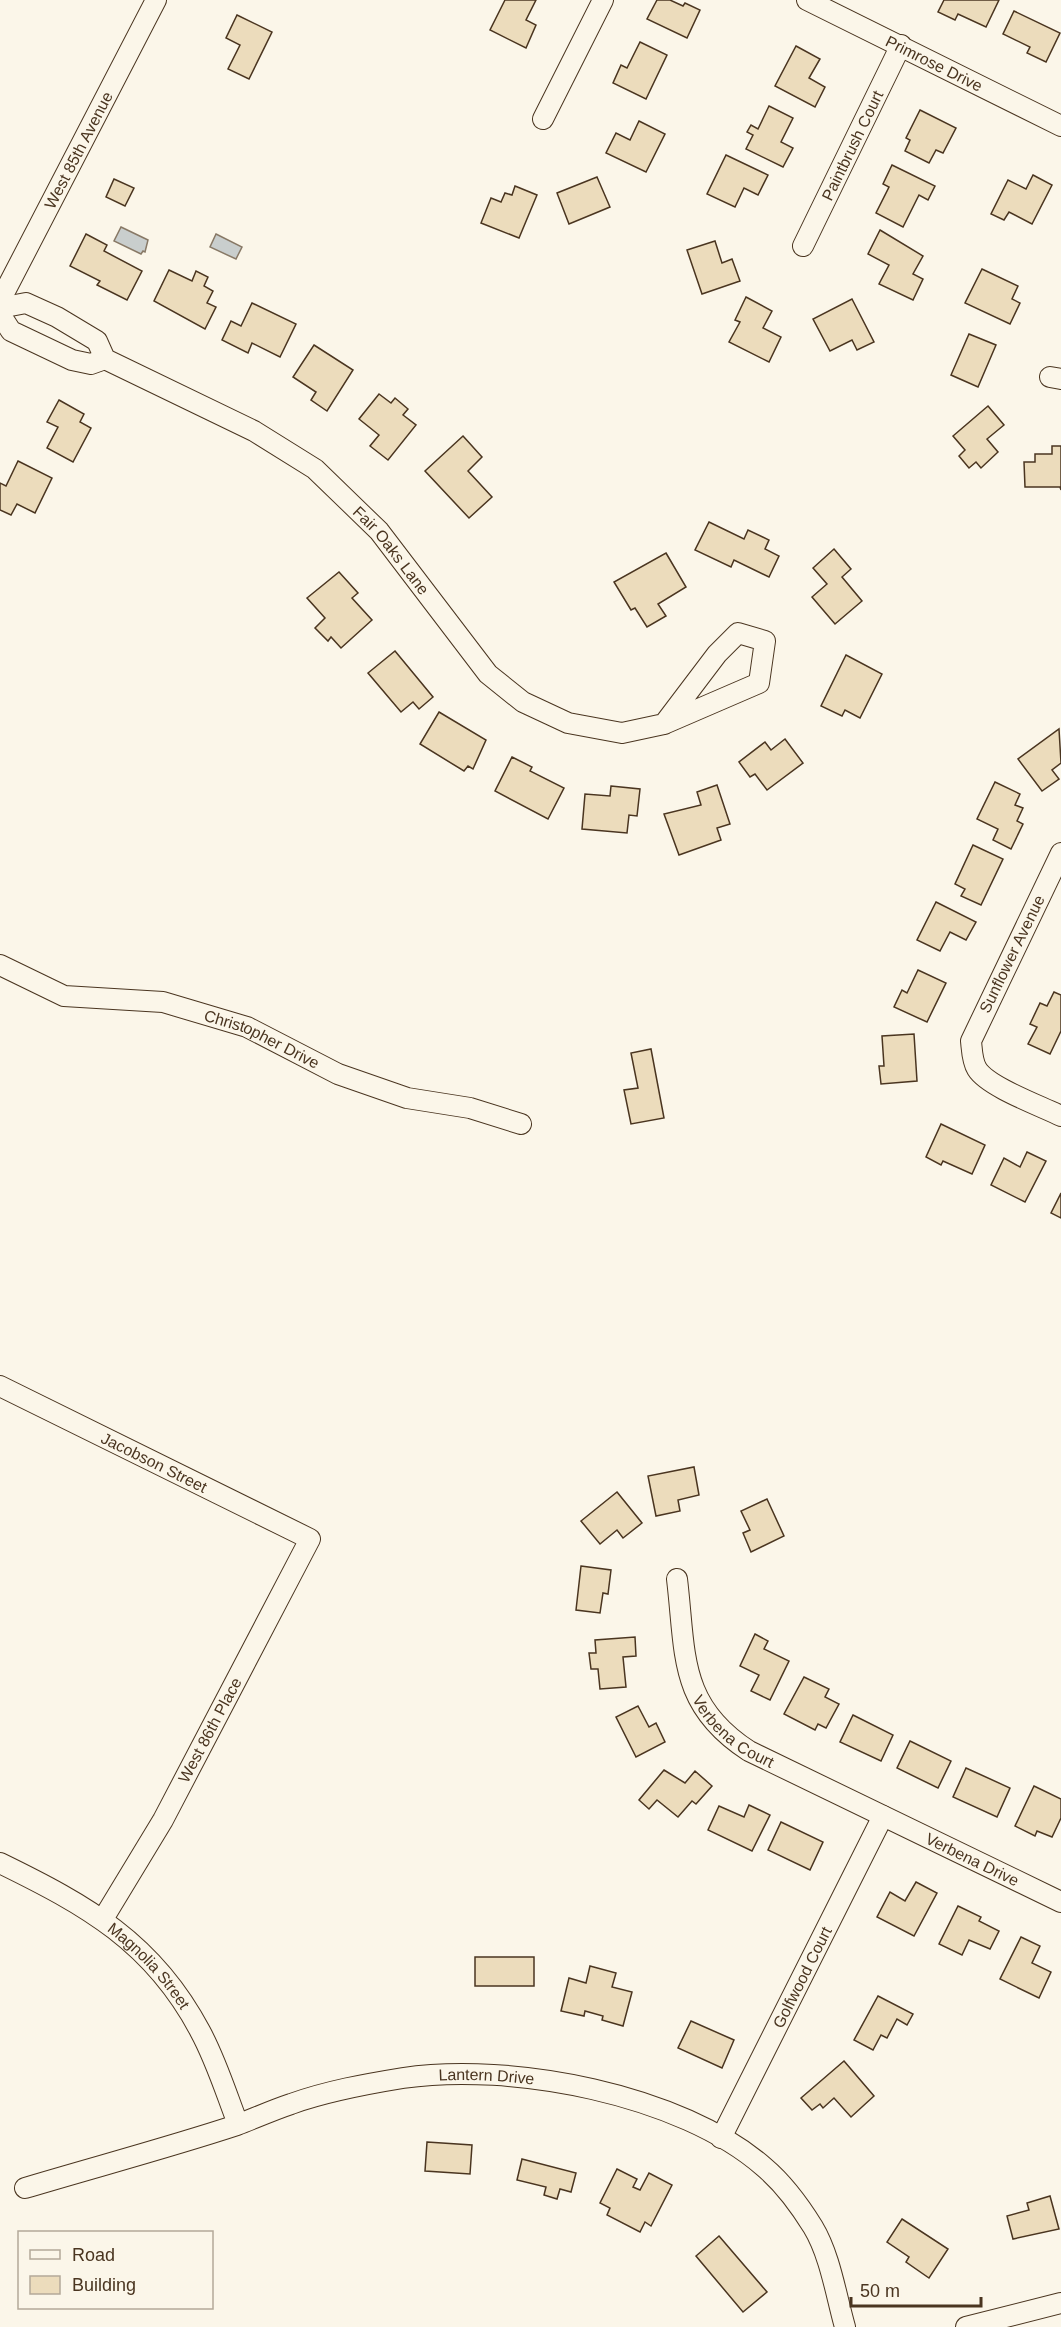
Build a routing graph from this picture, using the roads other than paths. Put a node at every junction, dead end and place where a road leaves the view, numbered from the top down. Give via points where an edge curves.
1 (156, 0) edge
2 (603, 0) edge
3 (807, 0) edge
4 (901, 45) junction
5 (543, 119) dead end
6 (1061, 126) edge
7 (803, 246) dead end
8 (0, 301) edge
9 (0, 308) edge
10 (0, 314) edge
11 (105, 359) junction
12 (664, 724) junction
13 (1061, 854) edge
14 (0, 965) edge
15 (1061, 1116) edge
16 (521, 1124) dead end
17 (0, 1386) edge
18 (310, 1539) joint
19 (677, 1579) dead end
20 (883, 1816) junction
21 (0, 1863) edge
22 (1061, 1902) edge
23 (103, 1919) junction
24 (238, 2124) junction
25 (721, 2138) junction
26 (25, 2188) dead end
27 (1061, 2303) edge
28 (845, 2327) edge
29 (966, 2327) edge

1 - 8 street, West 85th Avenue
2 - 5 street
3 - 4 street, Primrose Drive
4 - 6 street, Primrose Drive
4 - 7 street, Paintbrush Court
9 - 11 street, Fair Oaks Lane via 26,303 57,317 97,341
10 - 11 street, Fair Oaks Lane via 11,331 72,360 91,364
11 - 12 street, Fair Oaks Lane via 254,431 315,468 379,531 488,674 523,702 568,723 622,733
12 - 12 street, Fair Oaks Lane via 759,683 765,641 738,633 717,654
13 - 15 street, Sunflower Avenue via 971,1041 977,1070 988,1080
14 - 16 street, Christopher Drive via 64,996 163,1002 237,1024 338,1074 407,1098 470,1108
17 - 18 street, Jacobson Street
18 - 23 street, West 86th Place via 163,1820
19 - 20 street, Verbena Court via 686,1666 698,1700 712,1720 749,1751
20 - 22 street, Verbena Drive
20 - 25 street, Golfwood Court
21 - 23 street, Magnolia Street
23 - 24 street, Magnolia Street via 157,1968 188,2009
24 - 25 street, Lantern Drive via 316,2096 371,2084 406,2078 506,2076 559,2082 608,2094 676,2116
24 - 26 street, Lantern Drive
25 - 28 street, Lantern Drive via 765,2168 812,2226 820,2239
27 - 29 street

